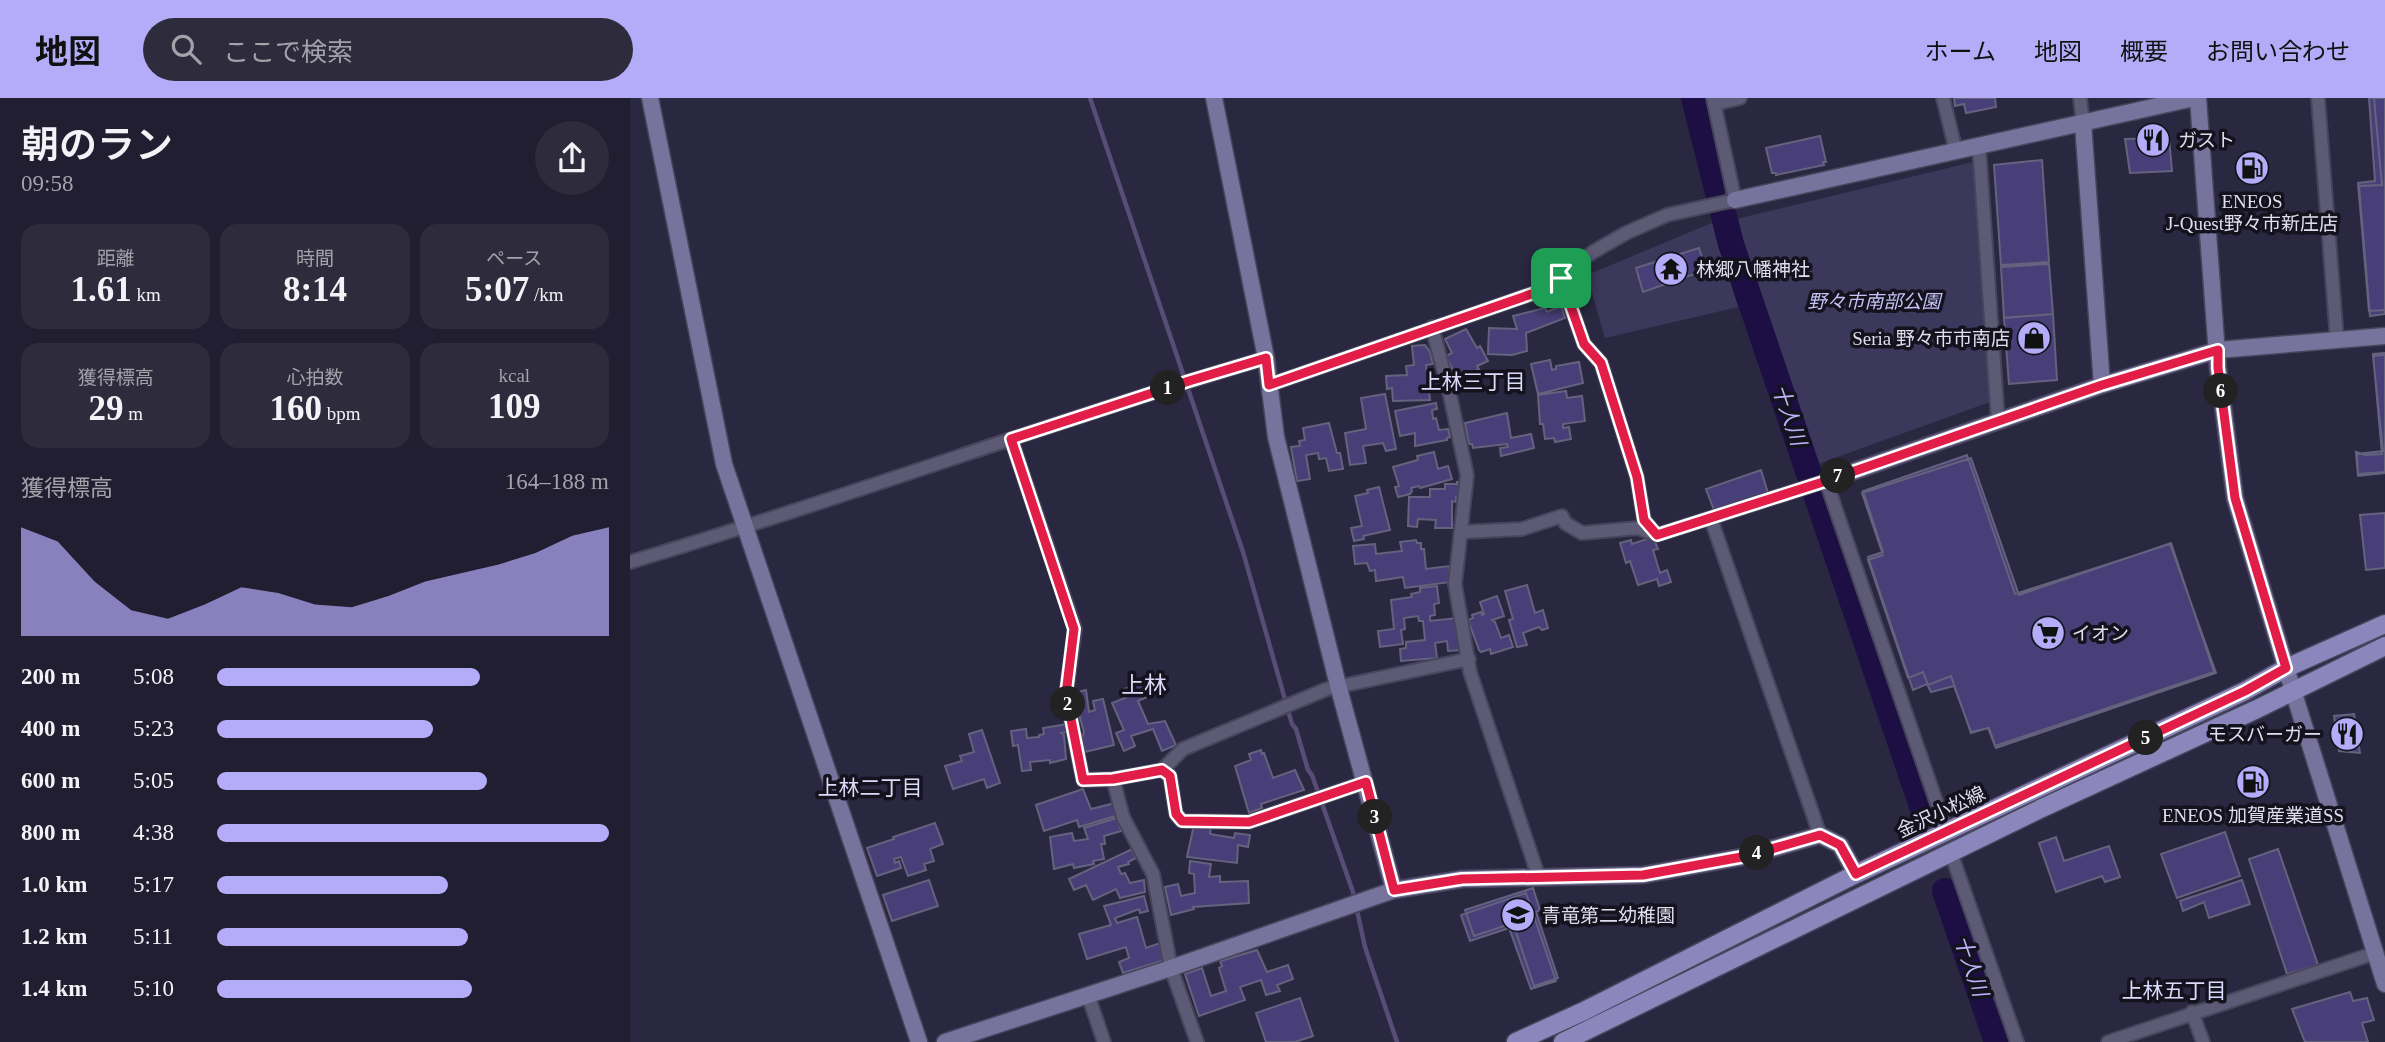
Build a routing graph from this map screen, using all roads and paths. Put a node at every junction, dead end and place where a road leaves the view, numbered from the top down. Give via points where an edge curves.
1 (650, 98) edge
2 (1214, 98) edge
3 (1740, 98) edge
4 (1943, 98) edge
5 (2080, 98) edge
6 (2196, 98) edge
7 (2318, 98) edge
8 (1714, 101) edge
9 (2082, 123) junction
10 (1979, 146) junction
11 (1956, 151) junction
12 (1729, 202) junction
13 (1561, 278) junction
14 (1432, 327) junction
15 (2385, 336) edge
16 (2337, 340) junction
17 (2218, 350) junction
18 (1266, 358) junction
19 (1269, 385) junction
20 (2102, 385) junction
21 (1998, 421) junction
22 (1011, 439) junction
23 (1821, 482) junction
24 (1711, 519) junction
25 (746, 528) junction
26 (1462, 532) junction
27 (1657, 535) junction
28 (630, 562) edge
29 (2385, 624) edge
30 (2385, 646) edge
31 (1469, 659) junction
32 (2286, 668) junction
33 (1338, 685) junction
34 (2294, 691) junction
35 (1162, 770) junction
36 (1113, 779) junction
37 (1366, 782) junction
38 (1947, 833) junction
39 (1820, 835) junction
40 (1951, 853) junction
41 (1856, 874) junction
42 (1538, 876) junction
43 (1394, 890) junction
44 (2375, 953) junction
45 (1171, 968) junction
46 (2385, 984) edge
47 (1088, 995) junction
48 (2192, 1012) junction
49 (919, 1042) edge
50 (945, 1042) edge
51 (1104, 1042) edge
52 (1197, 1042) edge
53 (1516, 1042) edge
54 (1563, 1042) edge
55 (2017, 1042) edge
56 (2108, 1042) edge
57 (2203, 1042) edge

1 - 25 street via 724,464
2 - 18 street
3 - 8 street
4 - 11 street
5 - 9 street
6 - 9 street
6 - 17 street
7 - 16 street
8 - 12 street
9 - 10 street
9 - 20 street
10 - 11 street
10 - 21 street
11 - 12 street
12 - 13 street via 1667,215 1626,233
13 - 14 street via 1543,290
13 - 27 street via 1584,344 1601,363 1637,477 1644,520
14 - 19 street
14 - 26 street via 1467,475
15 - 16 street
16 - 17 street
17 - 20 street
17 - 32 street via 2235,498
18 - 19 street
18 - 22 street
19 - 33 street via 1276,437
20 - 21 street
21 - 23 street
22 - 25 street
22 - 36 street via 1074,629 1066,694 1083,780
23 - 24 street
23 - 38 street
24 - 27 street
24 - 39 street
25 - 28 street
25 - 49 street
26 - 27 street via 1522,529 1562,516 1582,533 1638,528
26 - 31 street via 1455,584
29 - 32 main road, 金沢小松線
30 - 34 main road
31 - 33 street
31 - 42 street
32 - 34 street
32 - 38 main road, 金沢小松線
33 - 35 street via 1183,749
33 - 37 street
34 - 40 main road
34 - 44 street
35 - 36 street
35 - 37 street via 1170,776 1176,814 1182,821 1249,822
36 - 45 street via 1123,817 1153,874
37 - 43 street
38 - 41 main road, 金沢小松線
39 - 41 street via 1840,845
39 - 42 street via 1747,856 1643,875
40 - 54 main road
40 - 55 street
41 - 53 main road, 金沢小松線
42 - 43 street via 1462,879
43 - 45 street
44 - 46 street
44 - 48 street
45 - 47 street
45 - 52 street
47 - 50 street
47 - 51 street
48 - 56 street
48 - 57 street

